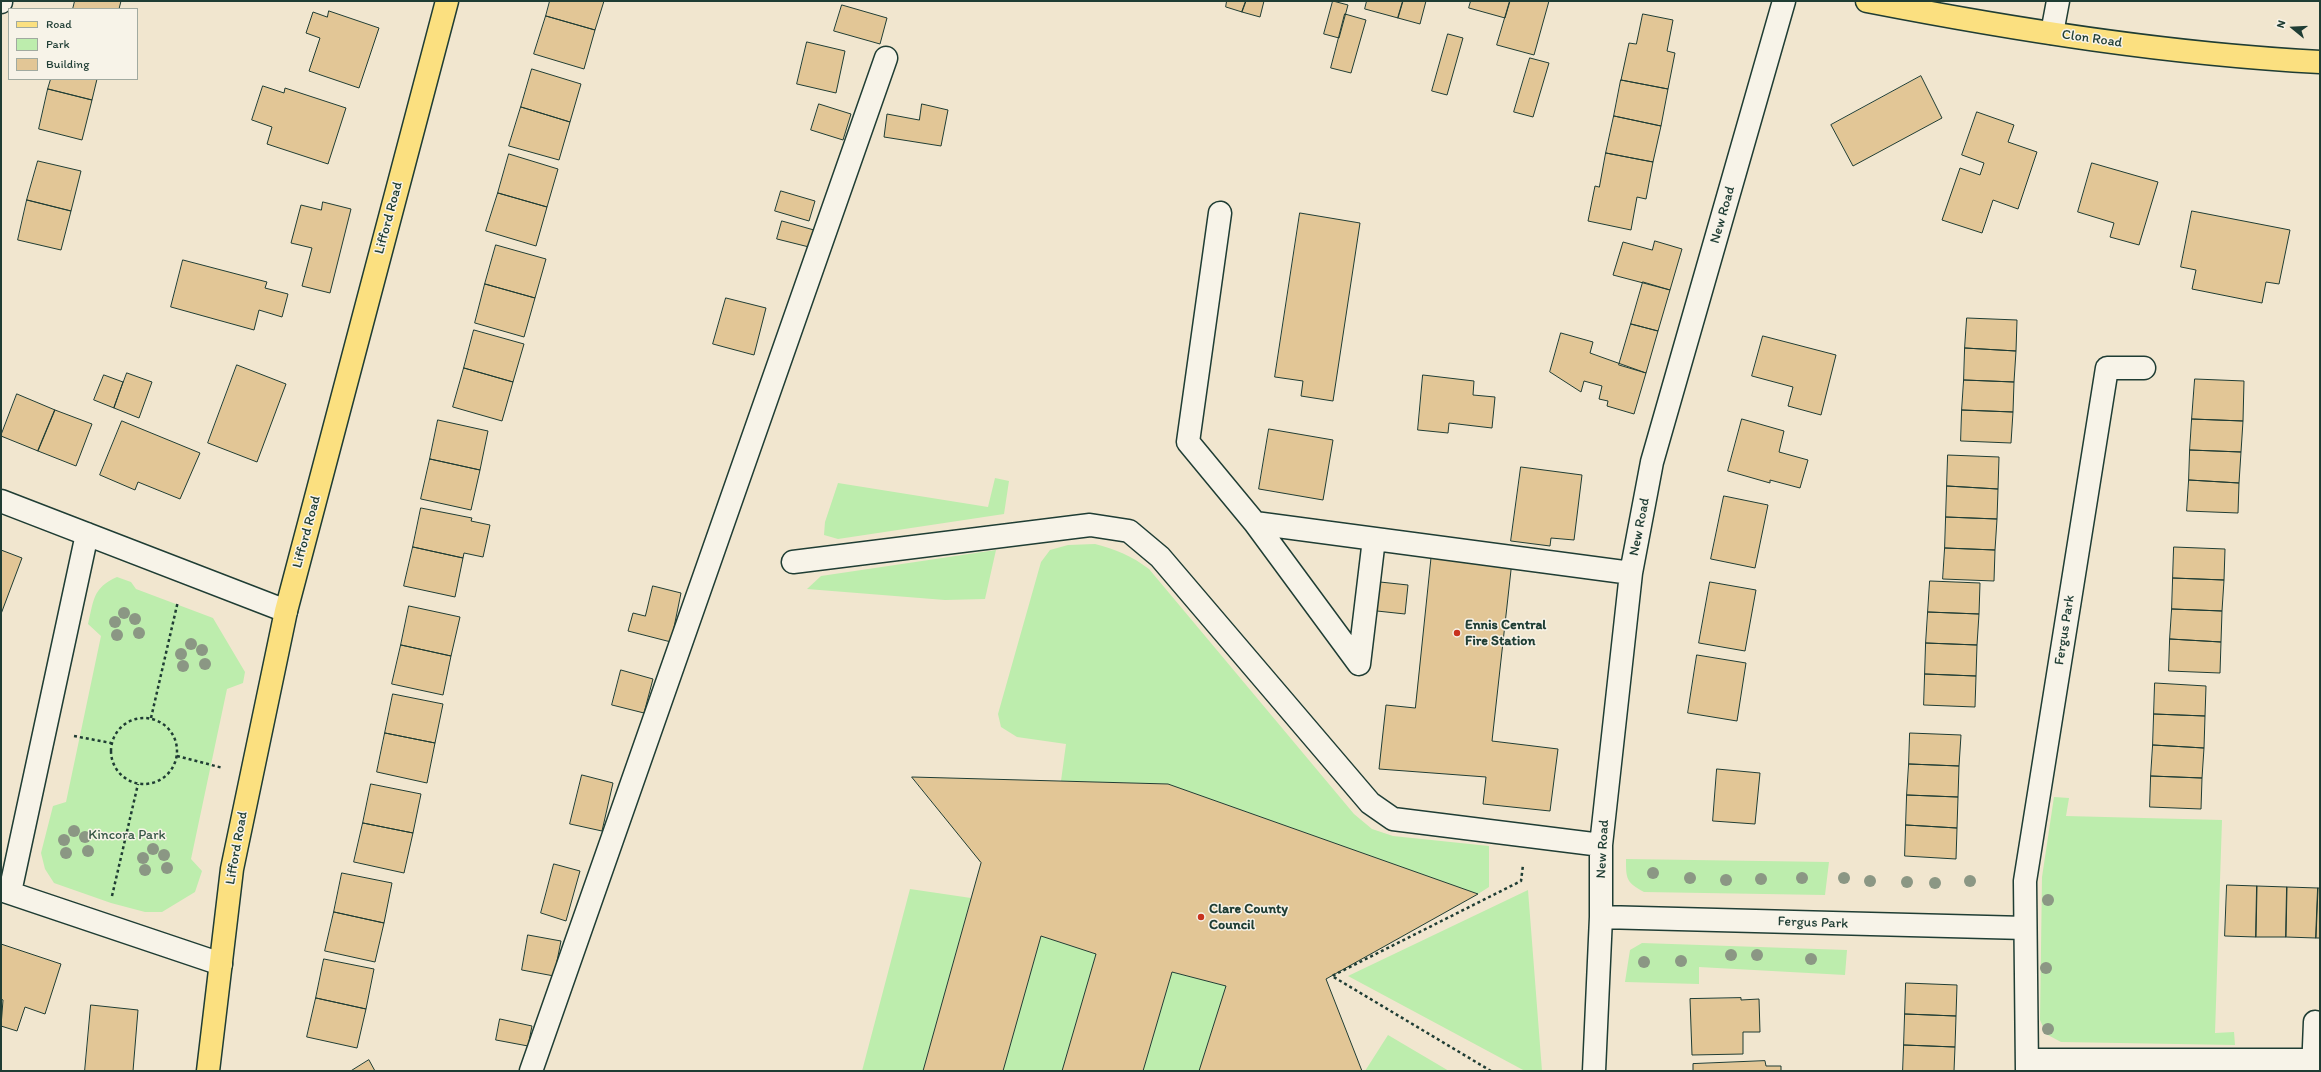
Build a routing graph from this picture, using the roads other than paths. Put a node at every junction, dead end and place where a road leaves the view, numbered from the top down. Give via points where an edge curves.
1 (447, 1) edge
2 (1784, 1) edge
3 (1867, 1) edge
4 (2058, 1) edge
5 (2052, 33) junction
6 (886, 58) dead end
7 (2320, 62) edge
8 (1220, 213) dead end
9 (2144, 368) dead end
10 (1, 501) edge
11 (1255, 523) junction
12 (87, 534) junction
13 (1374, 539) junction
14 (793, 562) dead end
15 (1631, 573) junction
16 (286, 611) junction
17 (1601, 845) junction
18 (5, 891) edge
19 (1601, 917) junction
20 (2025, 928) junction
21 (221, 964) junction
22 (2315, 1022) dead end
23 (2027, 1065) edge
24 (2313, 1066) edge
25 (208, 1071) edge
26 (531, 1071) edge
27 (1594, 1071) edge

1 - 16 main road, Lifford Road
2 - 15 street, New Road via 1652,462
3 - 5 main road, Clon Road
4 - 5 street
5 - 7 main road, Clon Road via 2196,53
6 - 26 street
8 - 11 street via 1188,442
9 - 20 street, Fergus Park via 2107,368 2025,882
10 - 12 street
11 - 13 street
11 - 13 street via 1359,664
12 - 16 street
12 - 18 street
13 - 15 street
14 - 17 street via 1090,525 1129,531 1160,557 1370,803 1393,819
15 - 17 street, New Road
16 - 21 main road, Lifford Road via 232,869
17 - 19 street, New Road
18 - 21 street
19 - 20 street, Fergus Park
19 - 27 street, New Road
20 - 23 street, Fergus Park
21 - 25 main road, Lifford Road
22 - 24 street, Fergus Park
23 - 24 street, Fergus Park

